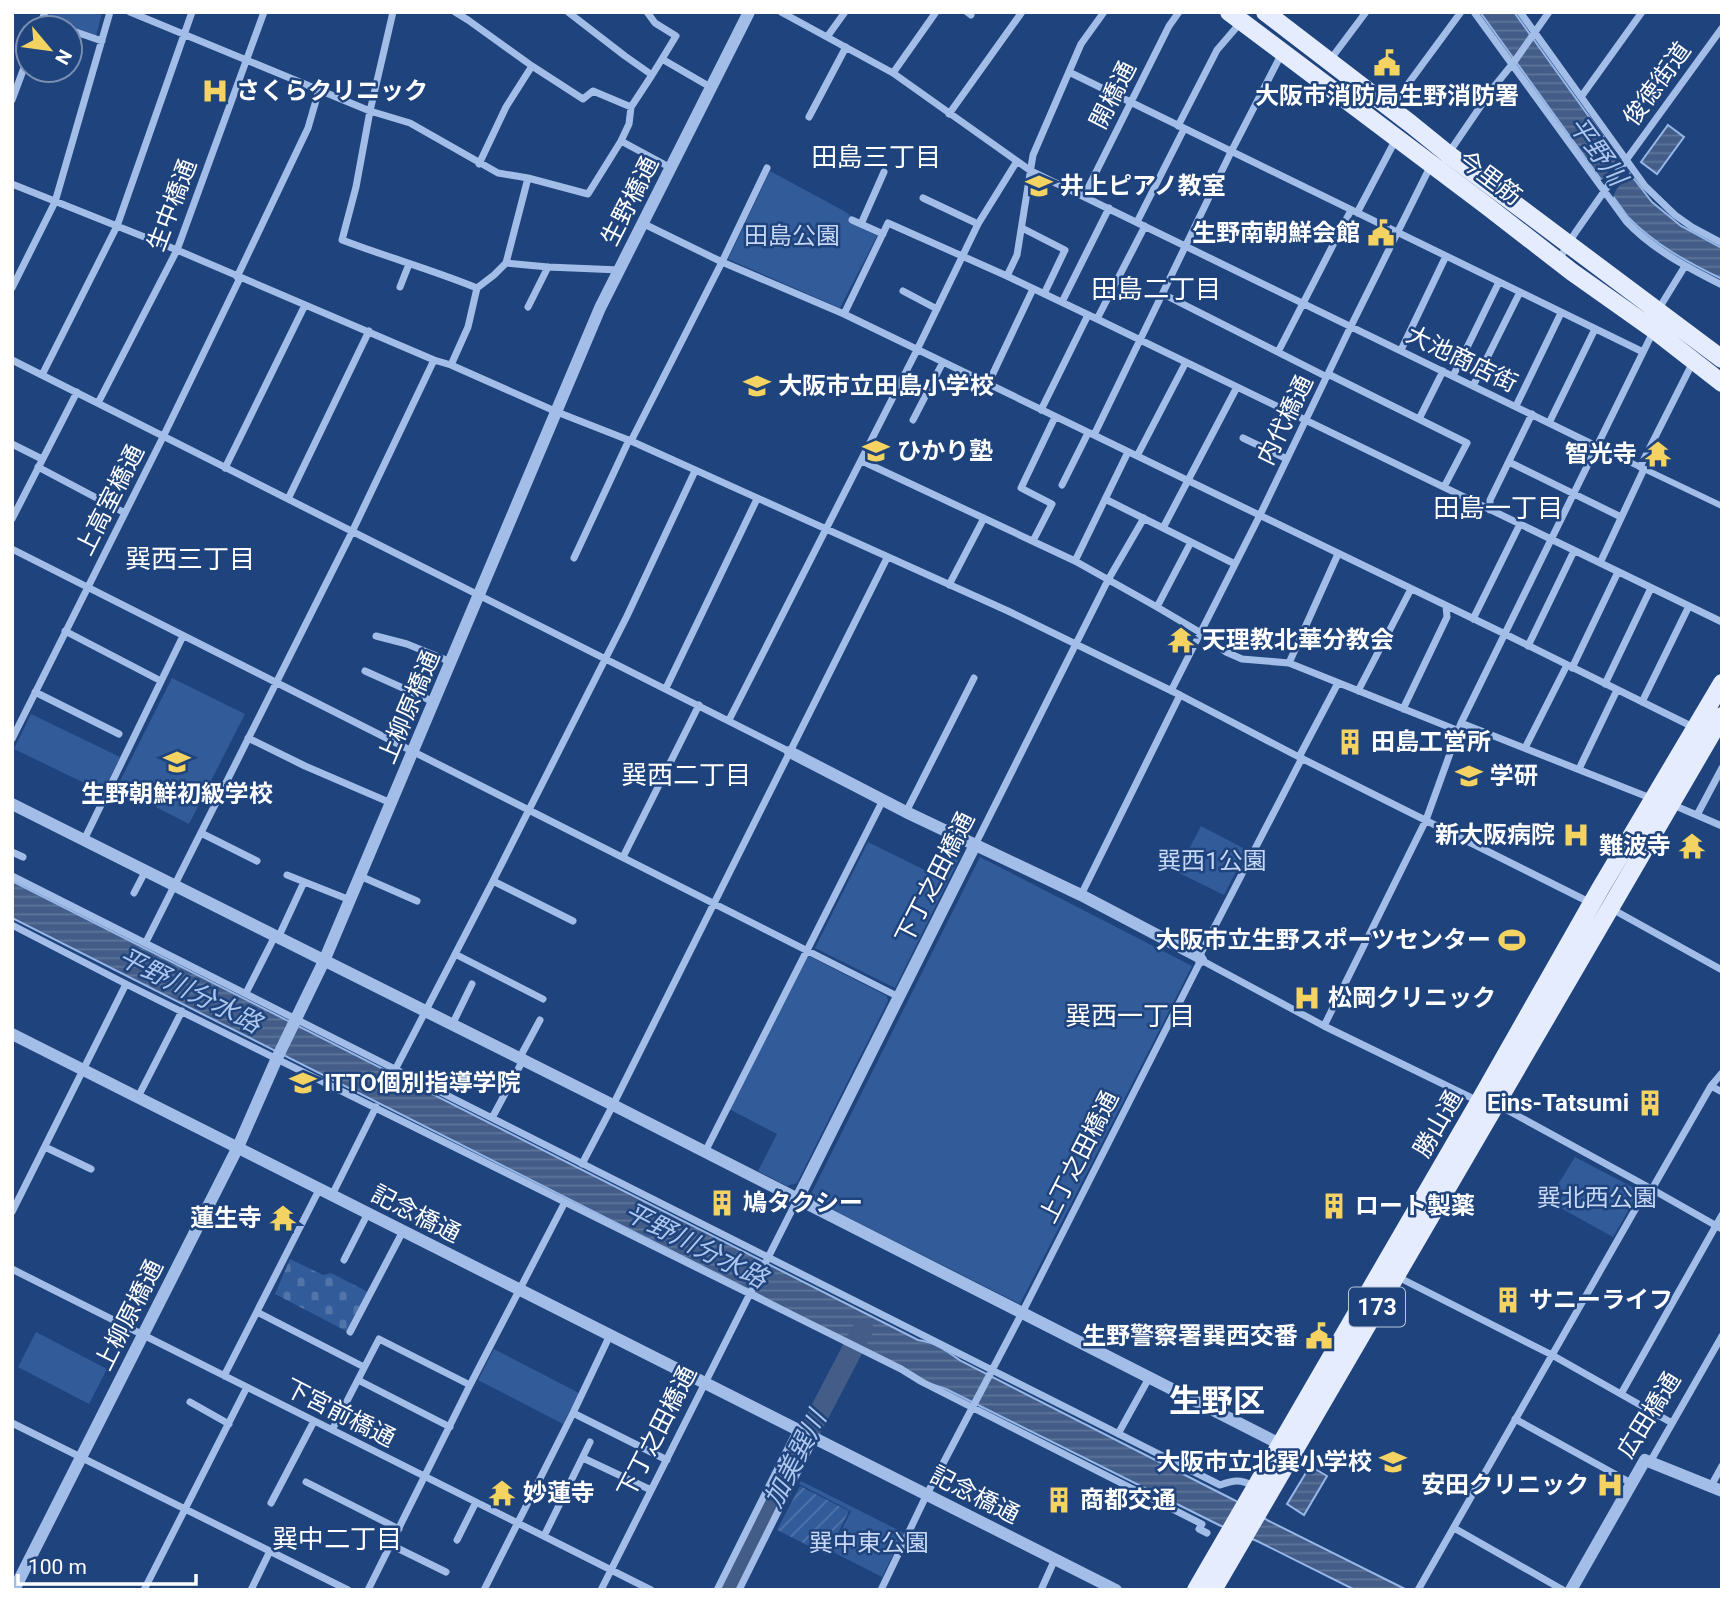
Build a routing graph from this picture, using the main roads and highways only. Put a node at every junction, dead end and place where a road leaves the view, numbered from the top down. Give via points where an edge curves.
1 (1272, 14) edge
2 (1236, 17) edge
3 (1722, 359) edge
4 (1722, 383) edge
5 (1722, 683) edge
6 (1722, 716) edge
7 (1708, 735) junction
8 (1488, 1103) junction
9 (1253, 1508) junction
10 (1237, 1535) junction
11 (1196, 1590) edge
12 (1213, 1590) edge

1 - 3 main road, 今里筋 via 1448,154
2 - 4 main road, 今里筋
5 - 7 main road, 勝山通 / 173
6 - 7 main road, 勝山通 / 173
7 - 8 main road, 勝山通 / 173 via 1662,801
8 - 9 main road, 勝山通 / 173 via 1395,1275
8 - 9 main road, 勝山通 / 173 via 1280,1444 1256,1487
9 - 10 main road, 勝山通 / 173
10 - 11 main road, 勝山通 / 173
10 - 12 main road, 勝山通 / 173

